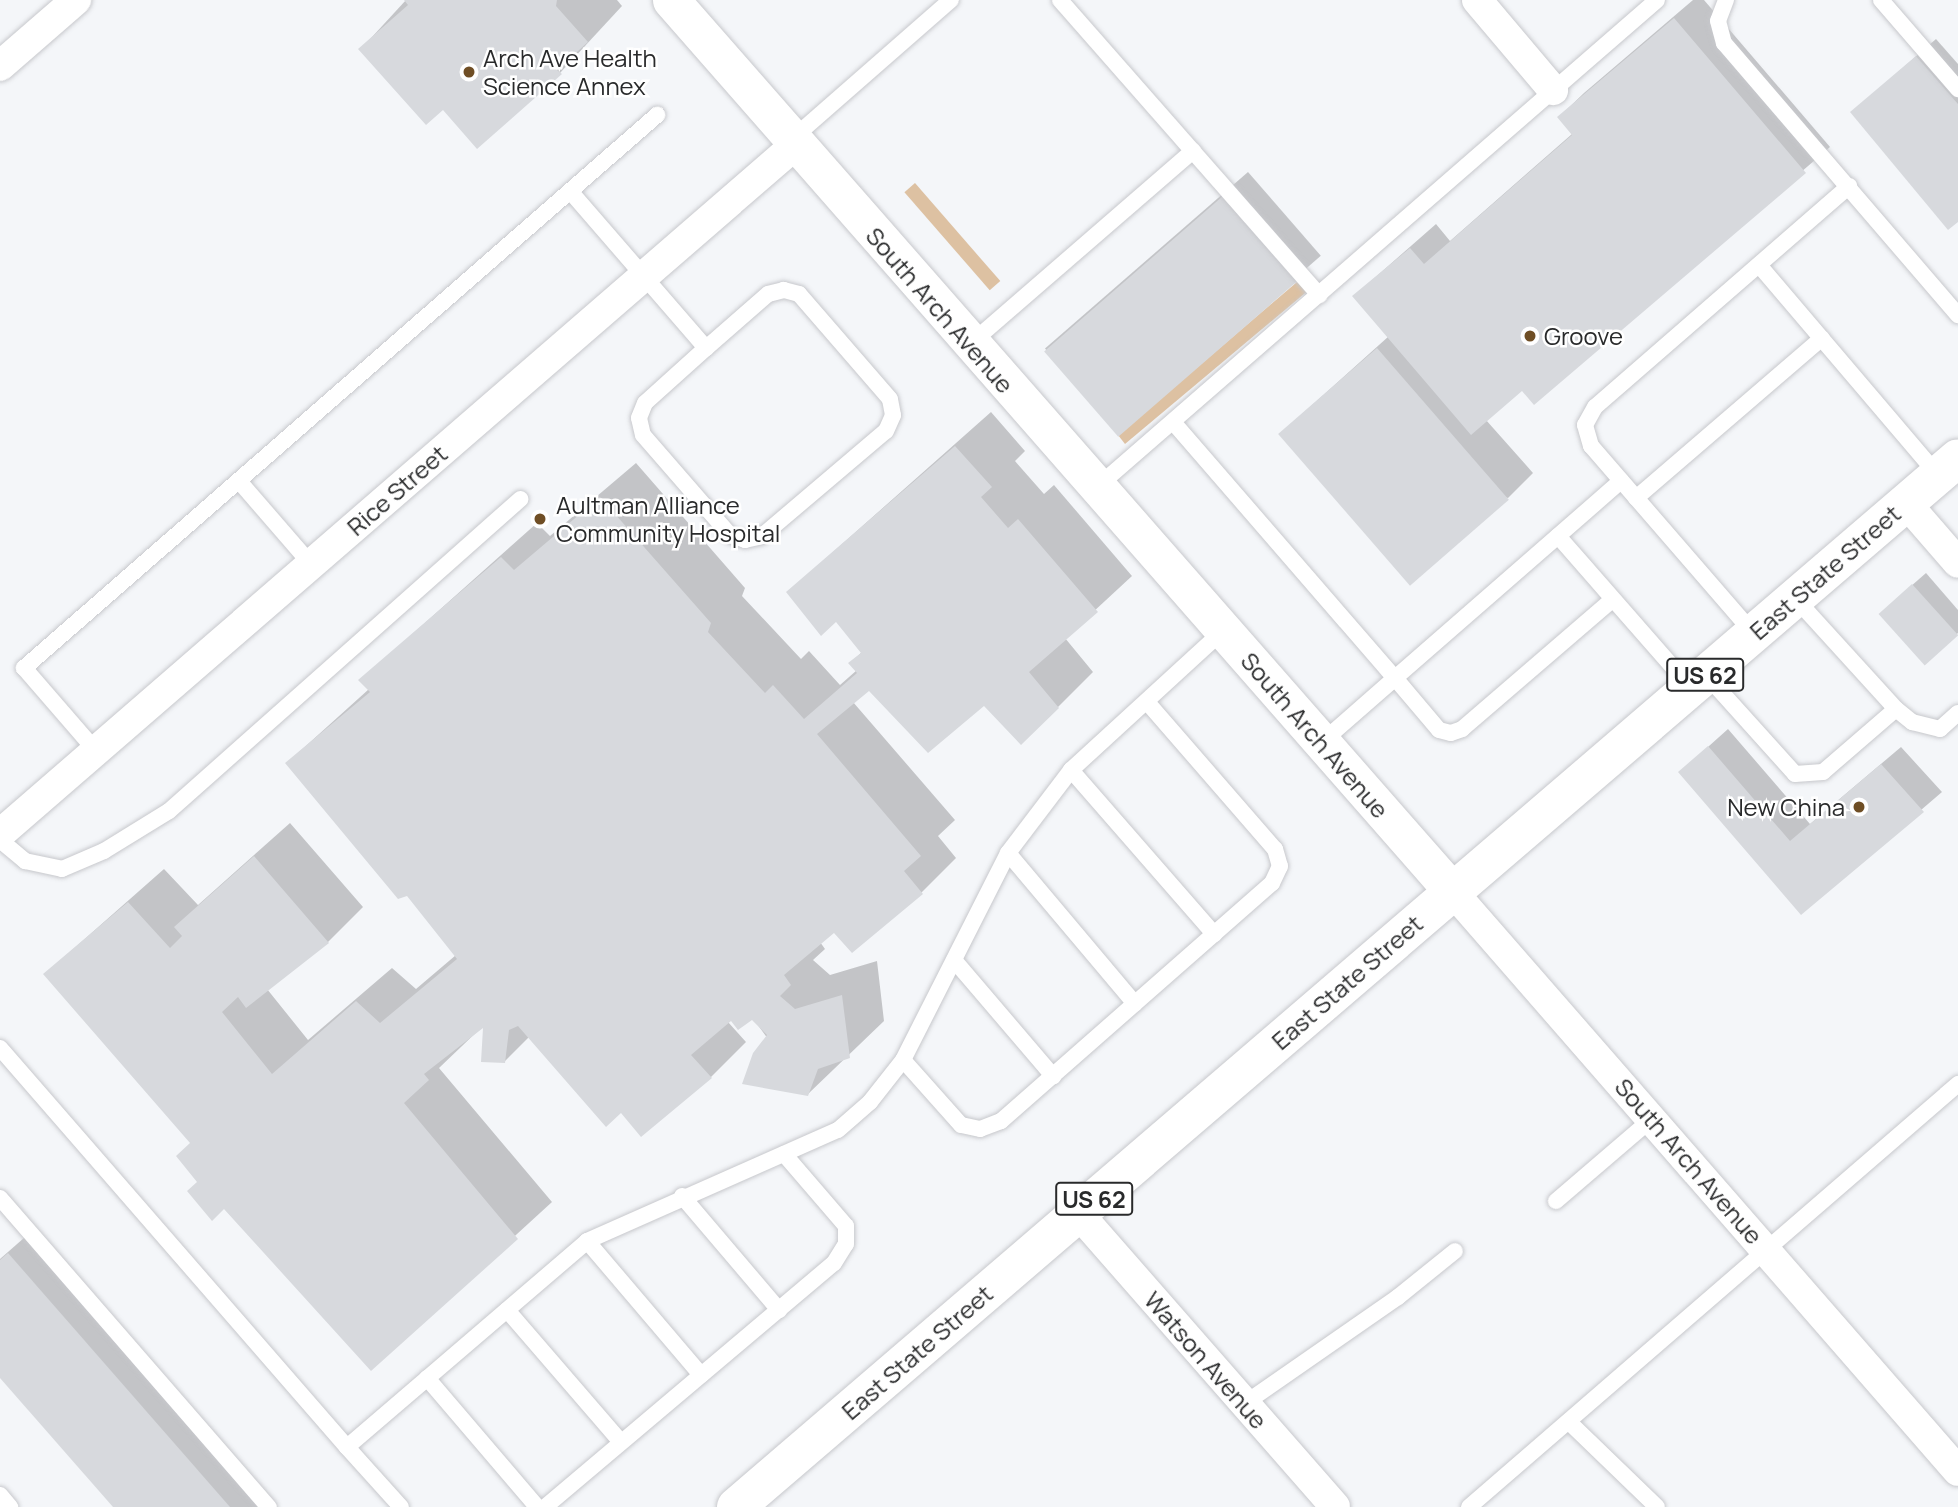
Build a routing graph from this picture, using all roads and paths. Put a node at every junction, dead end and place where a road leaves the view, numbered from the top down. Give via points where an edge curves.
1 (671, 0) edge
2 (951, 0) edge
3 (1060, 0) edge
4 (1477, 0) edge
5 (1657, 0) edge
6 (1726, 0) edge
7 (1881, 0) edge
8 (57, 6) edge
9 (0, 66) edge
10 (1958, 89) edge
11 (1553, 90) junction
12 (657, 115) dead end
13 (793, 143) junction
14 (1193, 151) junction
15 (1849, 186) junction
16 (570, 191) junction
17 (1759, 265) junction
18 (644, 276) junction
19 (1319, 295) junction
20 (1958, 315) edge
21 (1822, 338) junction
22 (970, 344) junction
23 (706, 348) junction
24 (1172, 422) junction
25 (1948, 466) edge
26 (239, 481) junction
27 (1621, 481) junction
28 (1097, 487) junction
29 (1636, 498) junction
30 (520, 499) dead end
31 (1906, 503) junction
32 (1558, 536) junction
33 (1958, 563) edge
34 (311, 564) junction
35 (1795, 598) junction
36 (1612, 600) junction
37 (1224, 630) junction
38 (1754, 634) junction
39 (1395, 678) junction
40 (1698, 681) junction
41 (1147, 702) junction
42 (1896, 709) junction
43 (1958, 713) edge
44 (1322, 742) junction
45 (96, 751) junction
46 (1071, 770) junction
47 (0, 834) edge
48 (0, 840) edge
49 (1008, 853) junction
50 (1452, 892) junction
51 (1214, 934) junction
52 (954, 960) junction
53 (1135, 1004) junction
54 (0, 1048) edge
55 (903, 1060) junction
56 (1053, 1076) junction
57 (1958, 1084) edge
58 (1653, 1118) junction
59 (785, 1154) junction
60 (682, 1196) junction
61 (0, 1198) edge
62 (1556, 1201) dead end
63 (1078, 1213) junction
64 (587, 1241) junction
65 (1455, 1251) dead end
66 (1769, 1252) junction
67 (507, 1310) junction
68 (779, 1310) junction
69 (701, 1375) junction
70 (427, 1378) junction
71 (1244, 1404) junction
72 (1569, 1422) junction
73 (621, 1442) junction
74 (347, 1447) junction
75 (1958, 1471) edge
76 (0, 1495) edge
77 (10, 1507) edge
78 (269, 1507) edge
79 (401, 1507) edge
80 (537, 1507) edge
81 (545, 1507) edge
82 (736, 1507) edge
83 (1335, 1507) edge
84 (1469, 1507) edge
85 (1657, 1507) edge

1 - 13 street, South Arch Avenue
2 - 13 lane
3 - 14 lane
4 - 11 street
5 - 11 lane
6 - 15 lane via 1718,21 1724,43
7 - 10 lane
8 - 9 street
11 - 19 lane
12 - 16 lane
13 - 18 street, Rice Street
13 - 22 street, South Arch Avenue
14 - 19 lane
14 - 22 lane
15 - 17 lane
15 - 20 lane
16 - 18 lane
16 - 26 lane
17 - 21 lane
17 - 27 lane via 1595,407 1586,425 1591,446
18 - 23 lane
18 - 34 street, Rice Street
19 - 24 lane
21 - 25 lane
21 - 29 lane
22 - 28 street, South Arch Avenue
23 - 23 lane via 645,403 639,418 643,435 730,536 745,540 762,536 886,431 893,415 890,399 799,294 784,290 768,294
24 - 28 lane
24 - 39 lane
25 - 31 highway, East State Street / US 62
26 - 34 lane
26 - 45 lane via 24,668
27 - 29 lane
27 - 32 lane
28 - 37 street, South Arch Avenue
29 - 38 lane
30 - 48 lane via 169,811 104,851 62,869 25,861
31 - 33 street
31 - 35 highway, East State Street / US 62
32 - 36 lane
32 - 39 lane
34 - 45 street, Rice Street
35 - 38 highway, East State Street / US 62
35 - 42 lane
36 - 39 lane via 1451,733 1439,730
36 - 40 lane
37 - 41 lane
37 - 44 street, South Arch Avenue
38 - 40 highway, East State Street / US 62
39 - 44 lane
40 - 42 lane via 1795,774 1823,772
40 - 50 highway, East State Street / US 62
41 - 46 lane
41 - 51 lane via 1275,849 1280,866 1272,883
42 - 43 lane via 1912,722 1940,729
44 - 50 street, South Arch Avenue
45 - 47 street, Rice Street
46 - 49 lane
46 - 51 lane
49 - 52 lane
49 - 53 lane
50 - 58 street, South Arch Avenue
50 - 63 highway, East State Street / US 62
51 - 53 lane
52 - 55 lane
52 - 56 lane
53 - 56 lane
54 - 74 lane
55 - 56 lane via 961,1125 980,1129 1001,1121
55 - 59 lane via 870,1102 838,1130
57 - 66 lane
58 - 62 lane
58 - 66 street, South Arch Avenue
59 - 60 lane
59 - 68 lane via 846,1226 846,1244 834,1263
60 - 64 lane
60 - 68 lane
61 - 78 lane
63 - 71 street, Watson Avenue
63 - 82 highway, East State Street / US 62
64 - 67 lane
64 - 69 lane
65 - 71 lane via 1398,1297
66 - 72 lane
66 - 75 street, South Arch Avenue
67 - 70 lane
67 - 73 lane
68 - 69 lane
69 - 73 lane
70 - 74 lane
70 - 80 lane
71 - 83 street, Watson Avenue
72 - 84 lane
72 - 85 lane
73 - 81 lane
74 - 79 lane
76 - 77 lane

